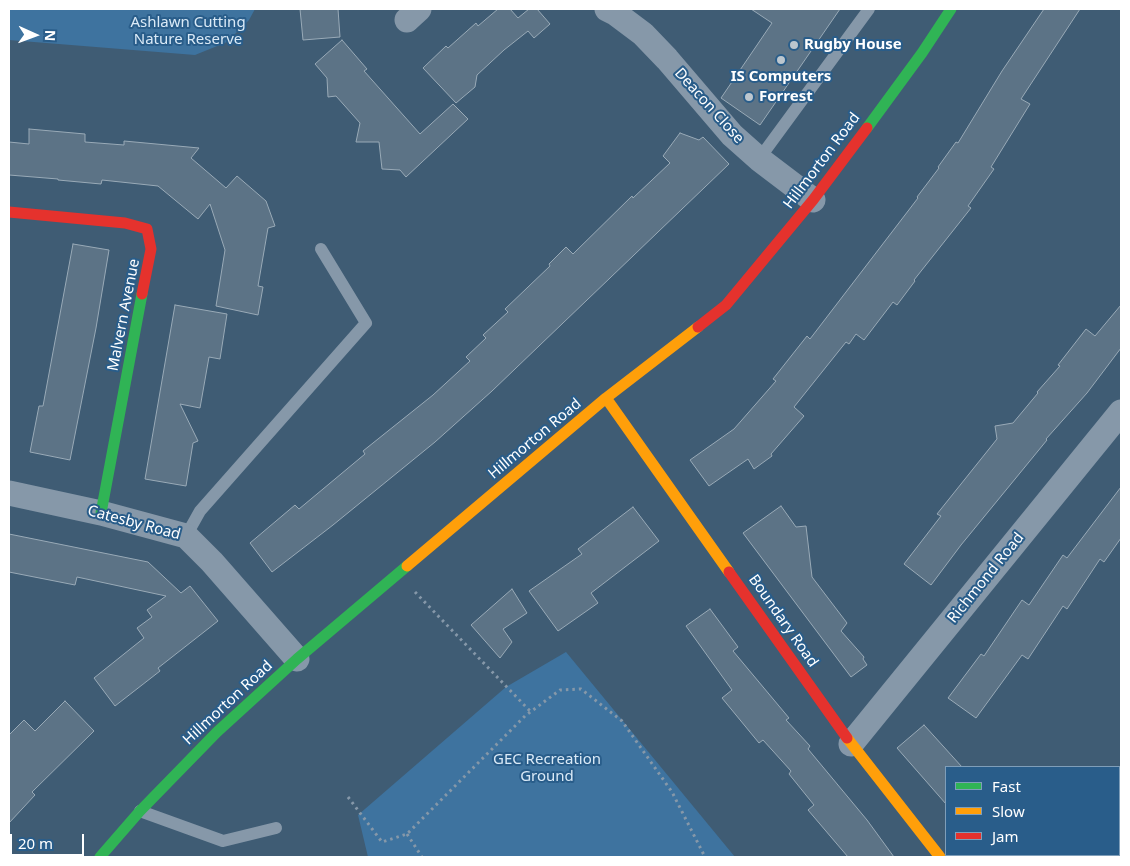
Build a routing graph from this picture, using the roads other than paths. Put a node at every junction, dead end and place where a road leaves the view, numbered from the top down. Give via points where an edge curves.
1 (607, 9) edge
2 (869, 9) edge
3 (951, 9) edge
4 (759, 159) junction
5 (813, 200) junction
6 (9, 212) edge
7 (321, 249) dead end
8 (606, 398) junction
9 (1121, 412) edge
10 (9, 493) edge
11 (101, 513) junction
12 (186, 536) junction
13 (297, 659) junction
14 (851, 744) junction
15 (140, 811) junction
16 (276, 828) dead end
17 (100, 857) edge
18 (940, 857) edge

1 - 4 street, Deacon Close via 643,34 732,135
2 - 4 lane
3 - 5 main road, Hillmorton Road
4 - 5 street, Deacon Close
5 - 8 main road, Hillmorton Road via 726,305
6 - 11 main road, Malvern Avenue via 125,223 147,230 151,249
7 - 12 lane via 366,323 200,511
8 - 13 main road, Hillmorton Road
8 - 14 main road, Boundary Road
9 - 14 street, Richmond Road
10 - 11 street, Catesby Road
11 - 12 street, Catesby Road
12 - 13 street, Catesby Road
13 - 15 main road, Hillmorton Road via 217,732
14 - 18 main road, Boundary Road
15 - 16 lane via 223,842
15 - 17 main road, Hillmorton Road

